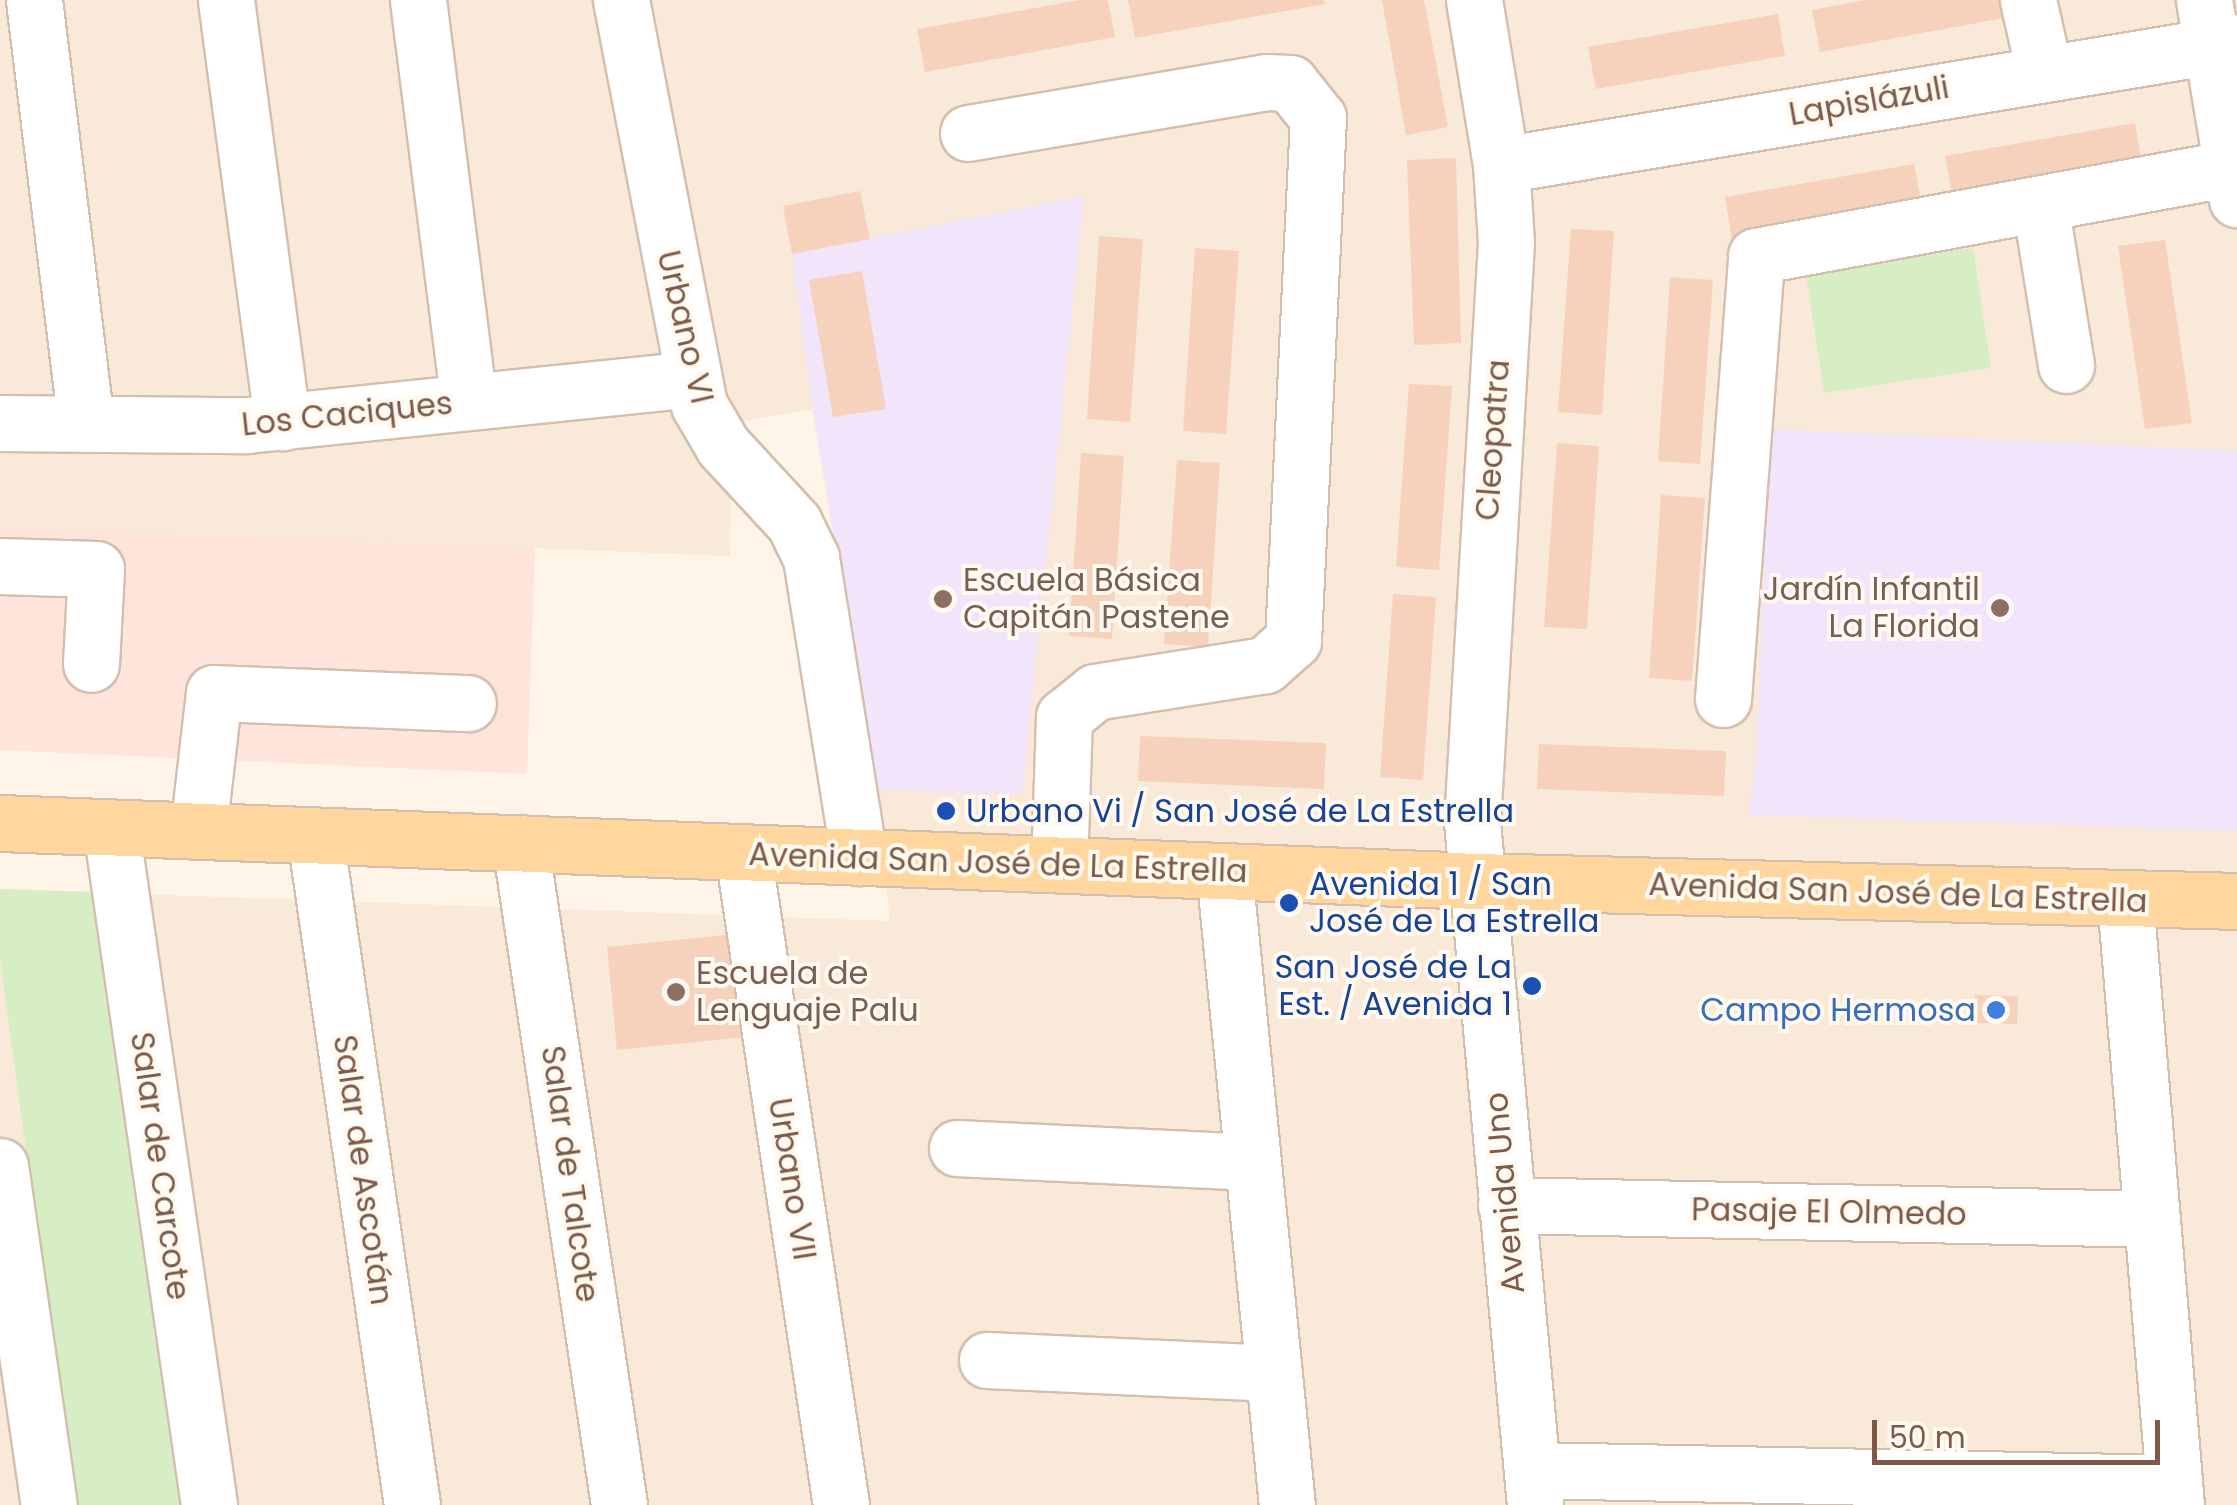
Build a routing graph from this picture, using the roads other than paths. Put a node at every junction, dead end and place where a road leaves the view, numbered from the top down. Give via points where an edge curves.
1 (34, 0) edge
2 (226, 0) edge
3 (418, 0) edge
4 (621, 0) edge
5 (1474, 0) edge
6 (2028, 0) edge
7 (2217, 29) edge
8 (2044, 71) junction
9 (968, 133) dead end
10 (1501, 165) junction
11 (2236, 190) edge
12 (2040, 204) junction
13 (2066, 365) dead end
14 (692, 379) junction
15 (469, 402) junction
16 (282, 422) junction
17 (0, 423) edge
18 (86, 424) junction
19 (0, 566) edge
20 (91, 664) dead end
21 (1723, 699) dead end
22 (468, 703) dead end
23 (0, 823) edge
24 (110, 828) junction
25 (198, 831) junction
26 (315, 836) junction
27 (520, 844) junction
28 (743, 852) junction
29 (859, 857) junction
30 (1059, 864) junction
31 (1224, 871) junction
32 (1475, 881) junction
33 (2126, 899) junction
34 (2237, 902) edge
35 (957, 1148) dead end
36 (1253, 1162) junction
37 (0, 1166) edge
38 (1506, 1205) junction
39 (2152, 1219) junction
40 (987, 1360) dead end
41 (1274, 1373) junction
42 (1533, 1488) edge
43 (2175, 1494) edge
44 (49, 1505) edge
45 (209, 1505) edge
46 (412, 1505) edge
47 (619, 1505) edge
48 (841, 1505) edge
49 (1287, 1505) edge

1 - 18 street
2 - 16 street
3 - 15 street
4 - 14 street, Urbano VI
5 - 10 street, Cleopatra
6 - 8 street
7 - 8 street, Lapislázuli
7 - 11 street
8 - 10 street, Lapislázuli
9 - 30 street via 1265,82 1290,83 1318,118 1294,640 1265,665 1095,692 1064,717
10 - 32 street, Cleopatra via 1506,242 1471,784
11 - 12 street
12 - 13 street
12 - 21 street via 1756,256
14 - 15 street, Los Caciques
14 - 29 street, Urbano VI via 711,428 783,507 811,558
15 - 16 street, Los Caciques
16 - 18 street, Los Caciques
17 - 18 street, Los Caciques
19 - 20 street via 96,569
22 - 25 street via 214,694
23 - 24 main road, Avenida San José de La Estrella
24 - 25 main road, Avenida San José de La Estrella
24 - 45 street, Salar de Carcote
25 - 26 main road, Avenida San José de La Estrella
26 - 27 main road, Avenida San José de La Estrella
26 - 46 street, Salar de Ascotán
27 - 28 main road, Avenida San José de La Estrella
27 - 47 street, Salar de Talcote
28 - 29 main road, Avenida San José de La Estrella
28 - 48 street, Urbano VII
29 - 30 main road, Avenida San José de La Estrella
30 - 31 main road, Avenida San José de La Estrella
31 - 32 main road, Avenida San José de La Estrella
31 - 36 street
32 - 33 main road, Avenida San José de La Estrella
32 - 38 street, Avenida Uno
33 - 34 main road, Avenida San José de La Estrella
33 - 39 street
35 - 36 street
36 - 41 street
37 - 44 street
38 - 39 street, Pasaje El Olmedo
38 - 42 street, Avenida Uno
39 - 43 street
40 - 41 street
41 - 49 street
42 - 43 street

